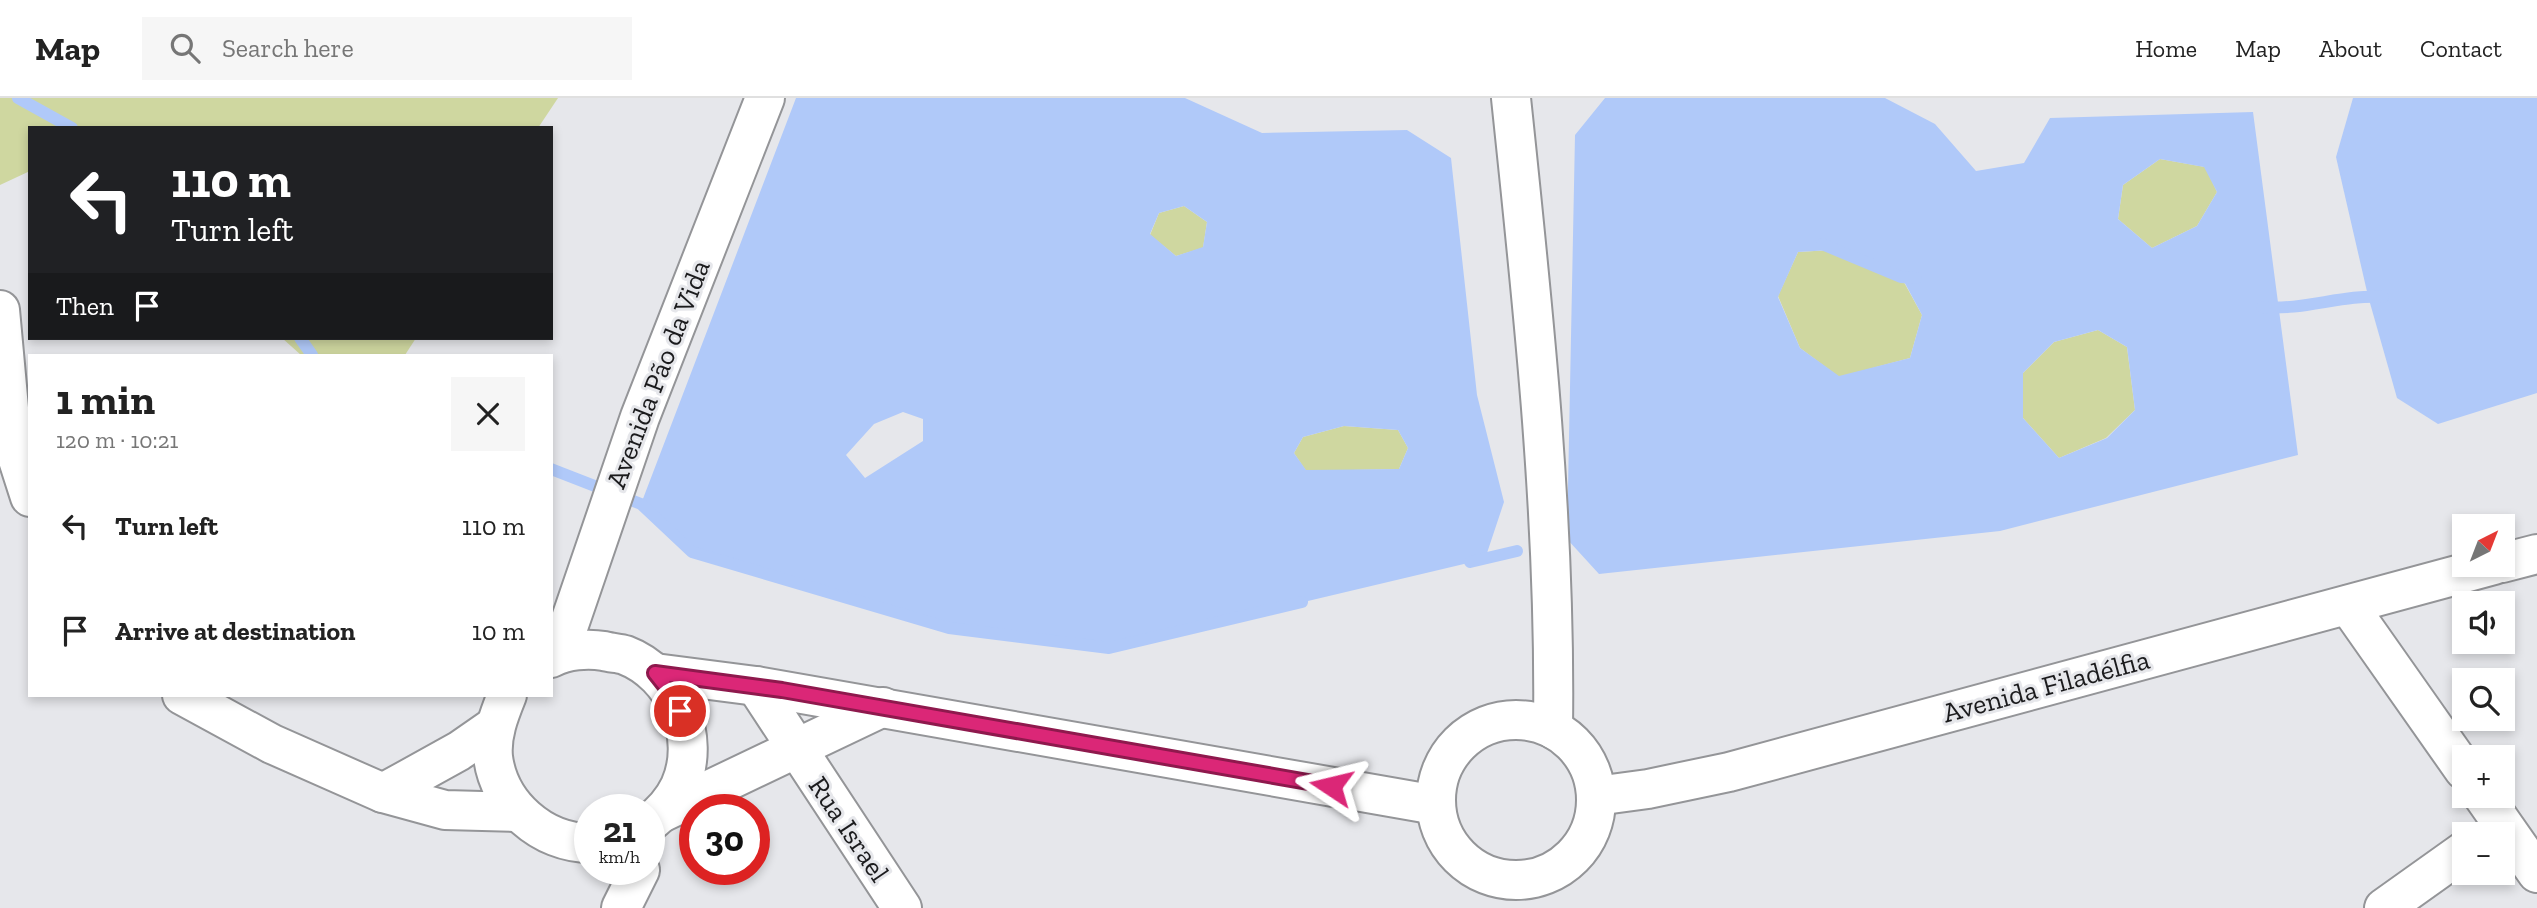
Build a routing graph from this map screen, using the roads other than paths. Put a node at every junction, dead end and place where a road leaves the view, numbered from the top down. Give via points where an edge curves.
1 (765, 98) edge
2 (1511, 98) edge
3 (0, 310) edge
4 (28, 491) edge
5 (2537, 554) edge
6 (2515, 560) edge
7 (2452, 577) edge
8 (2348, 605) junction
9 (555, 656) edge
10 (655, 673) junction
11 (756, 686) junction
12 (185, 697) edge
13 (883, 707) junction
14 (501, 710) edge
15 (1553, 729) junction
16 (796, 749) junction
17 (2452, 753) edge
18 (383, 793) junction
19 (1596, 796) junction
20 (1436, 804) junction
21 (665, 806) edge
22 (519, 812) junction
23 (665, 814) edge
24 (2491, 818) edge
25 (574, 842) edge
26 (2452, 860) edge
27 (2537, 873) edge
28 (632, 885) edge
29 (1527, 894) edge
30 (621, 908) edge
31 (902, 908) edge
32 (2384, 908) edge

1 - 9 street, Avenida Pão da Vida via 640,417
2 - 15 street via 1551,560
3 - 4 street via 12,441
5 - 6 street
7 - 8 street, Avenida Filadélfia
8 - 17 street
8 - 19 street, Avenida Filadélfia via 1729,772
9 - 10 street via 592,649 625,656
10 - 11 street
10 - 21 street via 674,697 685,726 688,756 680,786
11 - 13 street
11 - 16 street, Rua Israel
12 - 18 street via 272,744
13 - 16 street
13 - 20 street
14 - 18 street via 459,751
14 - 22 street via 493,757 501,787
15 - 19 street via 1575,746 1590,769
15 - 20 street via 1526,721 1498,722 1472,733 1452,751 1439,776
16 - 23 street
16 - 31 street, Rua Israel
18 - 22 street via 445,810
19 - 29 street via 1592,828 1576,854
20 - 29 street via 1444,835 1463,860
22 - 25 street via 544,832
24 - 27 street
26 - 32 street
28 - 30 street

